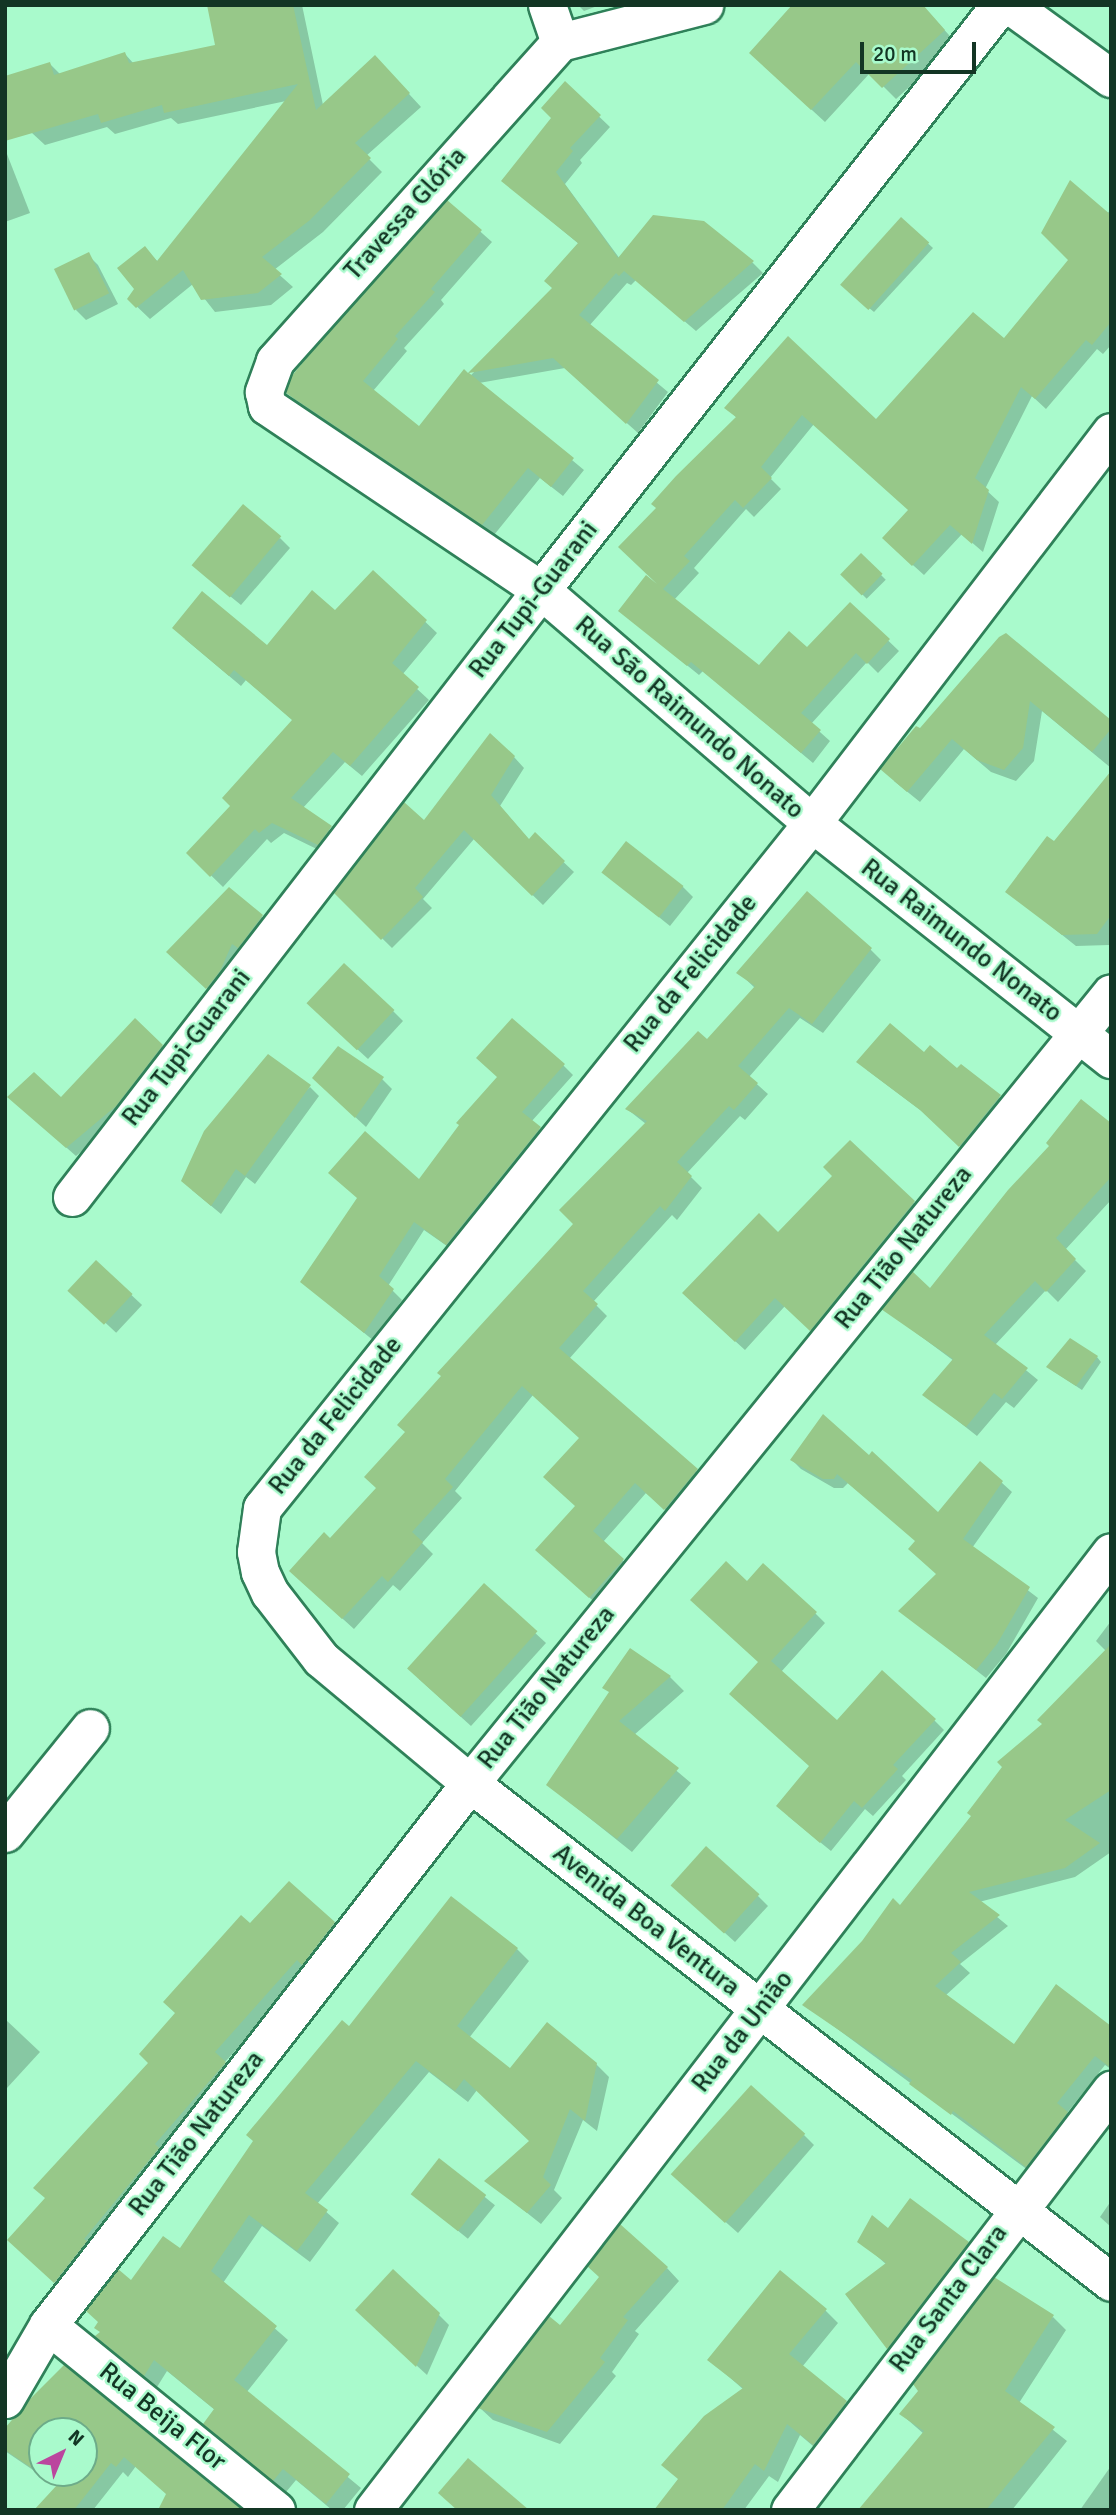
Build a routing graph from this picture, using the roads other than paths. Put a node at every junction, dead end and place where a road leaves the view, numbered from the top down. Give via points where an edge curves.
1 (547, 5) edge
2 (704, 5) edge
3 (1000, 5) edge
4 (1010, 5) edge
5 (560, 42) junction
6 (1111, 78) edge
7 (264, 392) joint
8 (1111, 432) edge
9 (541, 590) junction
10 (812, 823) junction
11 (1111, 993) edge
12 (1078, 1034) junction
13 (1111, 1059) edge
14 (72, 1198) dead end
15 (262, 1508) joint
16 (1111, 1552) edge
17 (90, 1728) dead end
18 (470, 1783) junction
19 (5, 1833) edge
20 (761, 2010) junction
21 (1111, 2090) edge
22 (1017, 2208) junction
23 (1111, 2282) edge
24 (48, 2325) junction
25 (5, 2399) edge
26 (276, 2510) edge
27 (373, 2510) edge
28 (790, 2510) edge

1 - 5 street
2 - 5 street
3 - 9 street, Rua Tupi-Guarani
4 - 6 street
5 - 7 street, Travessa Glória via 275,361
7 - 9 street, Rua São Raimundo Nonato via 267,406
8 - 10 street, Rua da Felicidade
9 - 10 street, Rua São Raimundo Nonato
9 - 14 street, Rua Tupi-Guarani
10 - 12 street, Rua Raimundo Nonato
10 - 15 street, Rua da Felicidade
11 - 12 street, Rua Tião Natureza
12 - 13 street, Rua Raimundo Nonato
12 - 18 street, Rua Tião Natureza
15 - 18 street, Avenida Boa Ventura via 256,1532 260,1572 286,1617 321,1659
16 - 20 street, Rua da União
17 - 19 street
18 - 20 street, Avenida Boa Ventura
18 - 24 street, Rua Tião Natureza
20 - 22 street, Avenida Boa Ventura
20 - 27 street, Rua da União
21 - 22 street, Rua Santa Clara
22 - 23 street, Avenida Boa Ventura
22 - 28 street, Rua Santa Clara
24 - 25 street, Rua Tião Natureza
24 - 26 street, Rua Beija Flor

